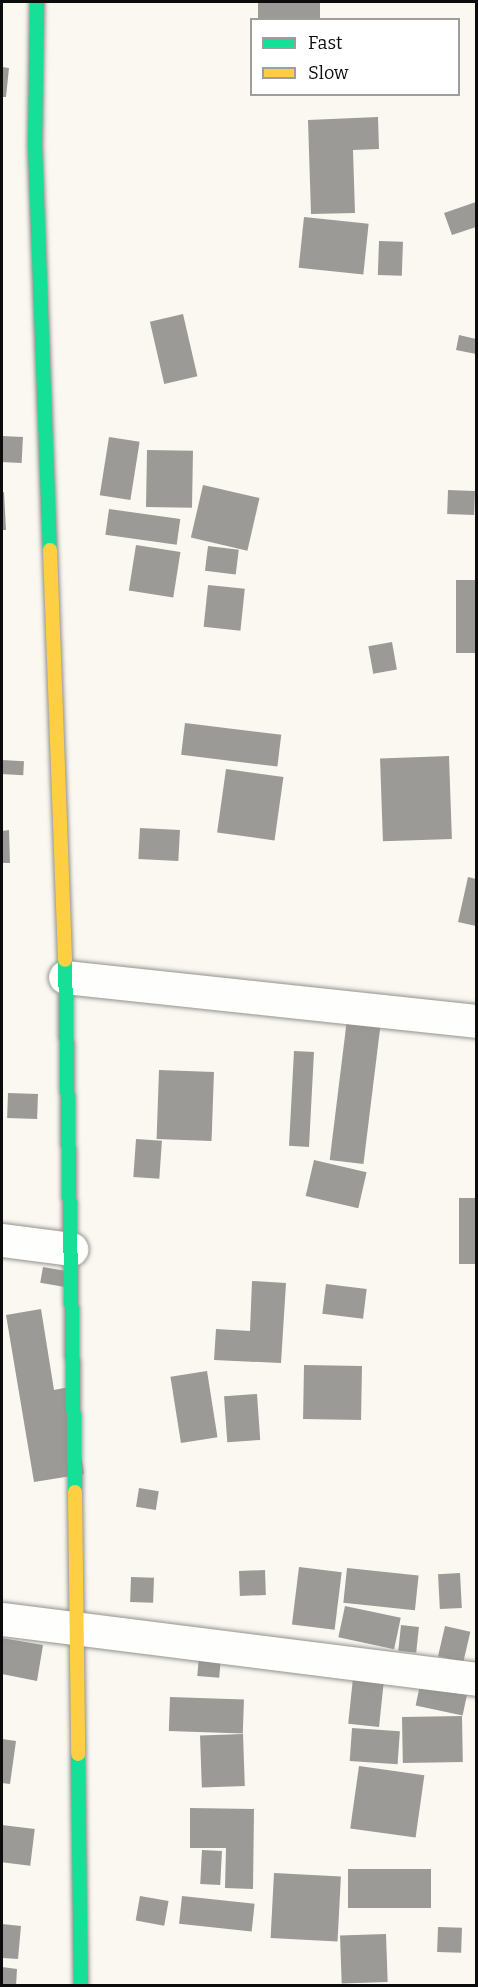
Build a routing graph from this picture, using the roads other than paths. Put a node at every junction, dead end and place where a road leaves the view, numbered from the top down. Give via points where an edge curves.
1 (37, 2) edge
2 (65, 977) junction
3 (477, 1021) edge
4 (2, 1240) edge
5 (71, 1249) junction
6 (2, 1619) edge
7 (78, 1629) junction
8 (477, 1678) edge
9 (81, 1986) edge

1 - 2 street via 35,146
2 - 3 street
2 - 5 street
4 - 5 street
5 - 7 street
6 - 7 street
7 - 8 street
7 - 9 street

